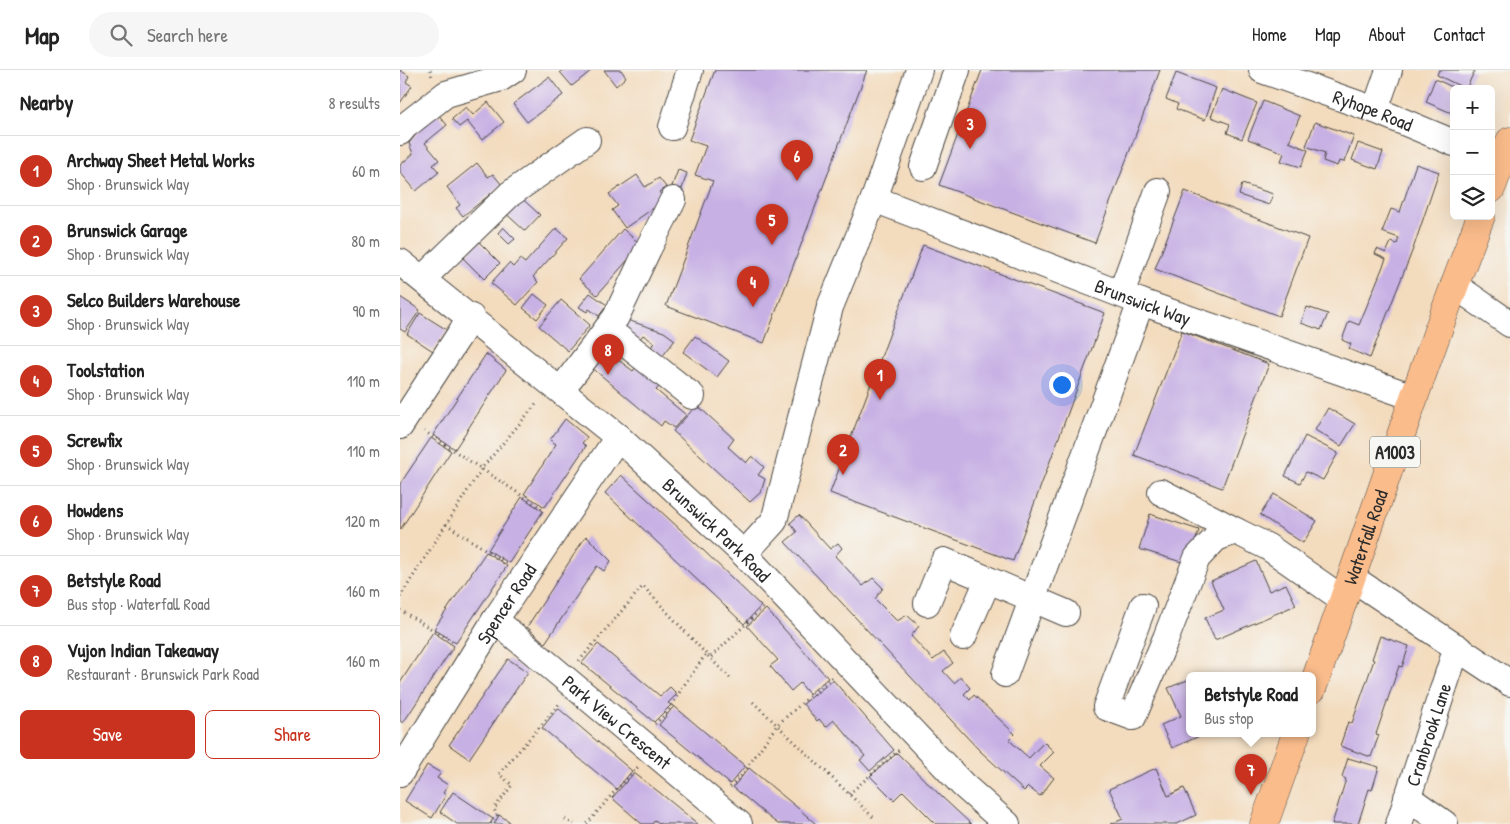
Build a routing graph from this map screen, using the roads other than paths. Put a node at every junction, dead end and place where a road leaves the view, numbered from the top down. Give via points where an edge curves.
1 (513, 70) edge
2 (690, 70) edge
3 (919, 70) edge
4 (929, 70) edge
5 (1262, 70) edge
6 (1389, 70) edge
7 (955, 75) edge
8 (1375, 110) junction
9 (672, 127) dead end
10 (400, 132) edge
11 (587, 140) dead end
12 (1450, 140) edge
13 (1501, 154) edge
14 (923, 167) dead end
15 (1495, 175) edge
16 (1158, 191) dead end
17 (874, 199) junction
18 (673, 200) dead end
19 (1479, 220) edge
20 (406, 269) edge
21 (1454, 285) junction
22 (1131, 298) junction
23 (471, 317) junction
24 (1510, 324) edge
25 (607, 329) junction
26 (557, 387) junction
27 (692, 396) dead end
28 (1413, 397) junction
29 (402, 422) edge
30 (618, 437) junction
31 (1161, 492) dead end
32 (1236, 531) junction
33 (744, 554) junction
34 (988, 580) junction
35 (1348, 589) junction
36 (1033, 599) junction
37 (927, 602) dead end
38 (1143, 606) dead end
39 (1066, 613) dead end
40 (495, 620) junction
41 (963, 637) dead end
42 (1457, 647) junction
43 (1005, 674) dead end
44 (1316, 678) edge
45 (1510, 683) edge
46 (1295, 737) edge
47 (400, 773) edge
48 (1407, 797) junction
49 (739, 824) edge
50 (1007, 824) edge
51 (1264, 824) edge
52 (1399, 824) edge
53 (1445, 824) edge

1 - 10 street via 501,78 446,94
2 - 9 street
3 - 17 street
4 - 7 street
5 - 8 street, Ryhope Road
6 - 8 street
7 - 14 street
8 - 12 street, Ryhope Road
11 - 20 street
13 - 15 main road
16 - 22 street
17 - 22 street, Brunswick Way
17 - 33 street via 830,307 774,521
18 - 25 street via 616,317
19 - 21 main road, Waterfall Road / A1003
20 - 23 street, Brunswick Park Road
21 - 24 street
21 - 28 main road, Waterfall Road / A1003
22 - 28 street, Brunswick Way
22 - 36 street
23 - 26 street, Brunswick Park Road
23 - 29 street
25 - 26 street
25 - 27 street
26 - 30 street, Brunswick Park Road
28 - 35 main road, Waterfall Road / A1003
30 - 33 street, Brunswick Park Road
30 - 40 street, Spencer Road
31 - 32 street
32 - 35 street
32 - 38 street via 1216,538 1198,558 1133,717 1106,707
33 - 50 street, Brunswick Park Road via 963,785
34 - 36 street
34 - 37 street via 944,561
34 - 41 street
35 - 42 street
35 - 44 main road, Waterfall Road / A1003
36 - 39 street
36 - 43 street
40 - 47 street, Spencer Road
40 - 49 street, Park View Crescent
42 - 45 street
42 - 48 street, Cranbrook Lane
46 - 51 main road
48 - 52 street, Cranbrook Lane
48 - 53 street

